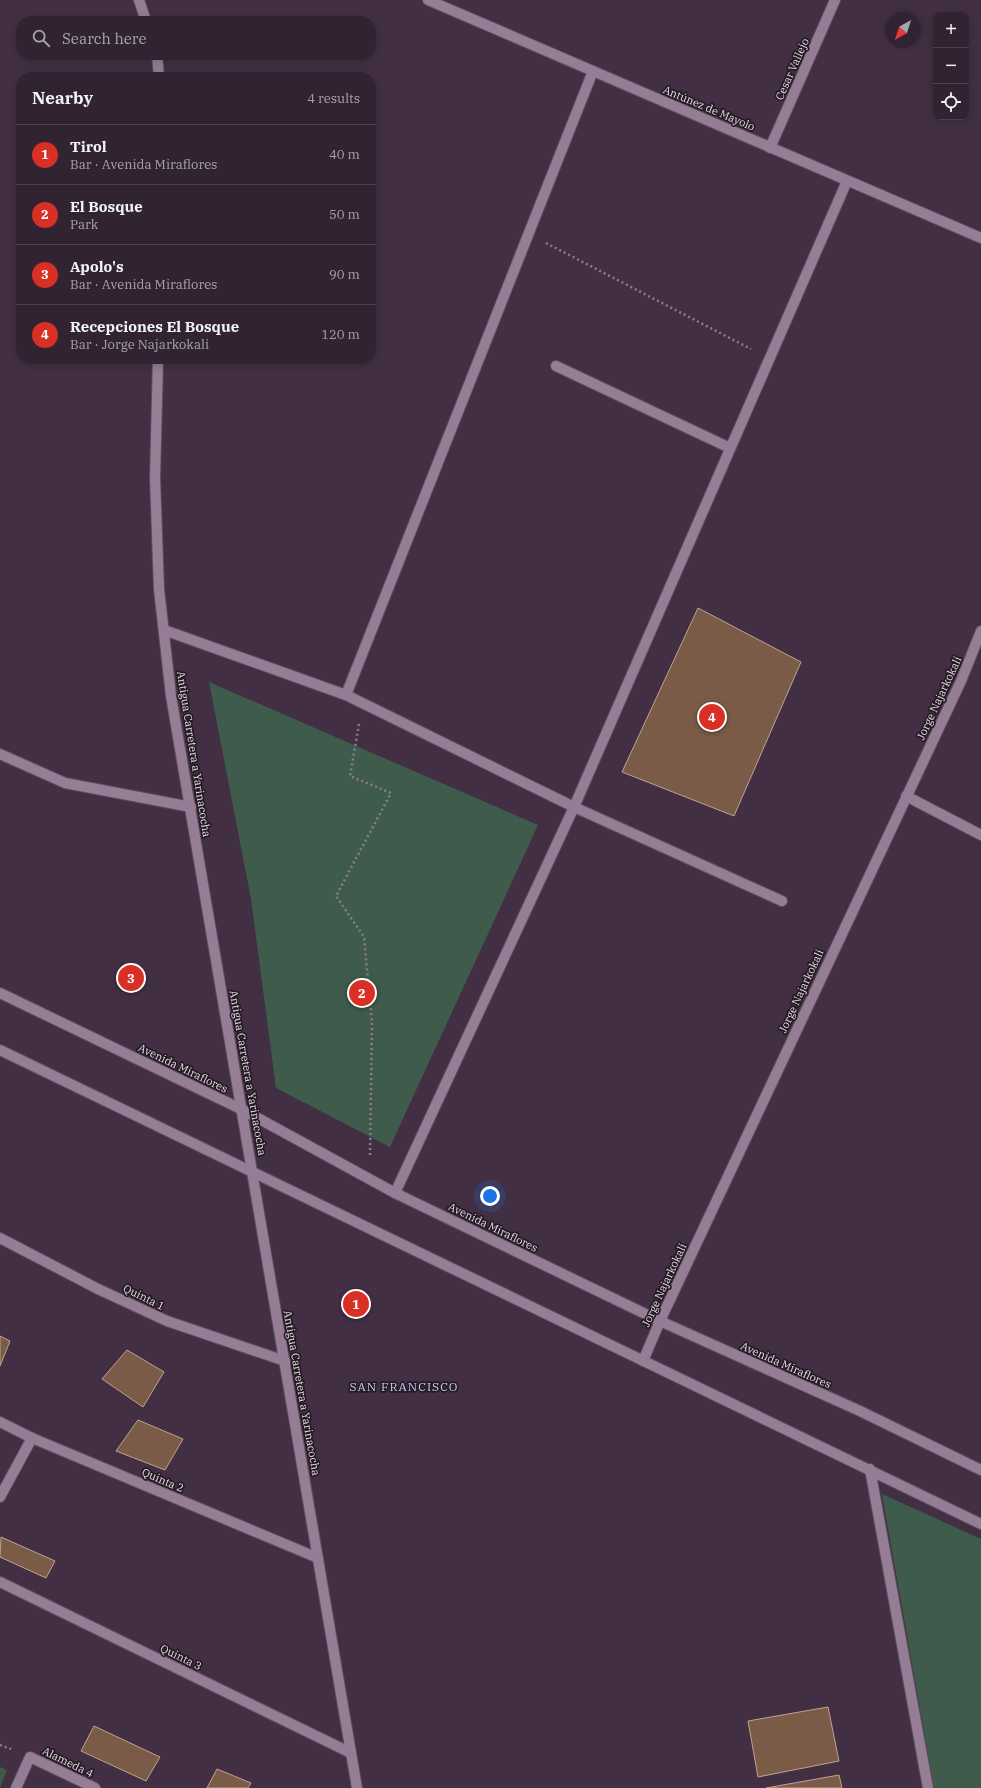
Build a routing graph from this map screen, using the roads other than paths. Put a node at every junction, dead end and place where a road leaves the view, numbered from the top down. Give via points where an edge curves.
1 (139, 0) edge
2 (428, 0) edge
3 (835, 0) edge
4 (144, 16) edge
5 (157, 60) edge
6 (594, 71) junction
7 (159, 72) edge
8 (770, 148) junction
9 (847, 181) junction
10 (981, 238) edge
11 (158, 364) edge
12 (556, 366) dead end
13 (730, 448) junction
14 (164, 630) junction
15 (981, 631) edge
16 (346, 695) junction
17 (0, 754) edge
18 (906, 796) junction
19 (190, 807) junction
20 (574, 807) junction
21 (981, 835) edge
22 (782, 901) dead end
23 (0, 993) edge
24 (0, 1050) edge
25 (243, 1110) junction
26 (253, 1173) junction
27 (395, 1194) junction
28 (0, 1238) edge
29 (660, 1321) junction
30 (285, 1361) junction
31 (643, 1361) junction
32 (0, 1422) edge
33 (32, 1438) junction
34 (870, 1469) junction
35 (981, 1470) edge
36 (0, 1497) edge
37 (981, 1524) edge
38 (318, 1558) junction
39 (0, 1582) edge
40 (351, 1753) junction
41 (16, 1788) edge
42 (95, 1788) edge
43 (357, 1788) edge
44 (928, 1788) edge

1 - 4 street
2 - 6 street, Antúnez de Mayolo
3 - 8 street, Cesar Vallejo
5 - 7 street
6 - 8 street, Antúnez de Mayolo
6 - 16 street
8 - 9 street, Antúnez de Mayolo
9 - 10 street, Antúnez de Mayolo
9 - 13 street
11 - 14 street, Antigua Carretera a Yarinacocha via 154,478 159,588
12 - 13 street
13 - 20 street
14 - 16 street
14 - 19 street, Antigua Carretera a Yarinacocha via 171,696
15 - 18 street, Jorge Najarkokali
16 - 20 street
17 - 19 street via 65,783
18 - 21 street
18 - 29 street, Jorge Najarkokali
19 - 25 street, Antigua Carretera a Yarinacocha
20 - 22 street
20 - 27 street
23 - 25 street, Avenida Miraflores
24 - 26 street
25 - 26 street, Antigua Carretera a Yarinacocha
25 - 27 street, Avenida Miraflores
26 - 30 street, Antigua Carretera a Yarinacocha
26 - 31 street
27 - 29 street, Avenida Miraflores
28 - 30 street, Quinta 1 via 167,1321
29 - 31 street, Jorge Najarkokali
29 - 35 street, Avenida Miraflores via 860,1411
30 - 38 street, Antigua Carretera a Yarinacocha
31 - 34 street
32 - 33 street, Quinta 2
33 - 36 street
33 - 38 street, Quinta 2
34 - 37 street
34 - 44 street
38 - 40 street, Antigua Carretera a Yarinacocha
39 - 40 street, Quinta 3
40 - 43 street, Antigua Carretera a Yarinacocha
41 - 42 street, Alameda 4 via 30,1757

